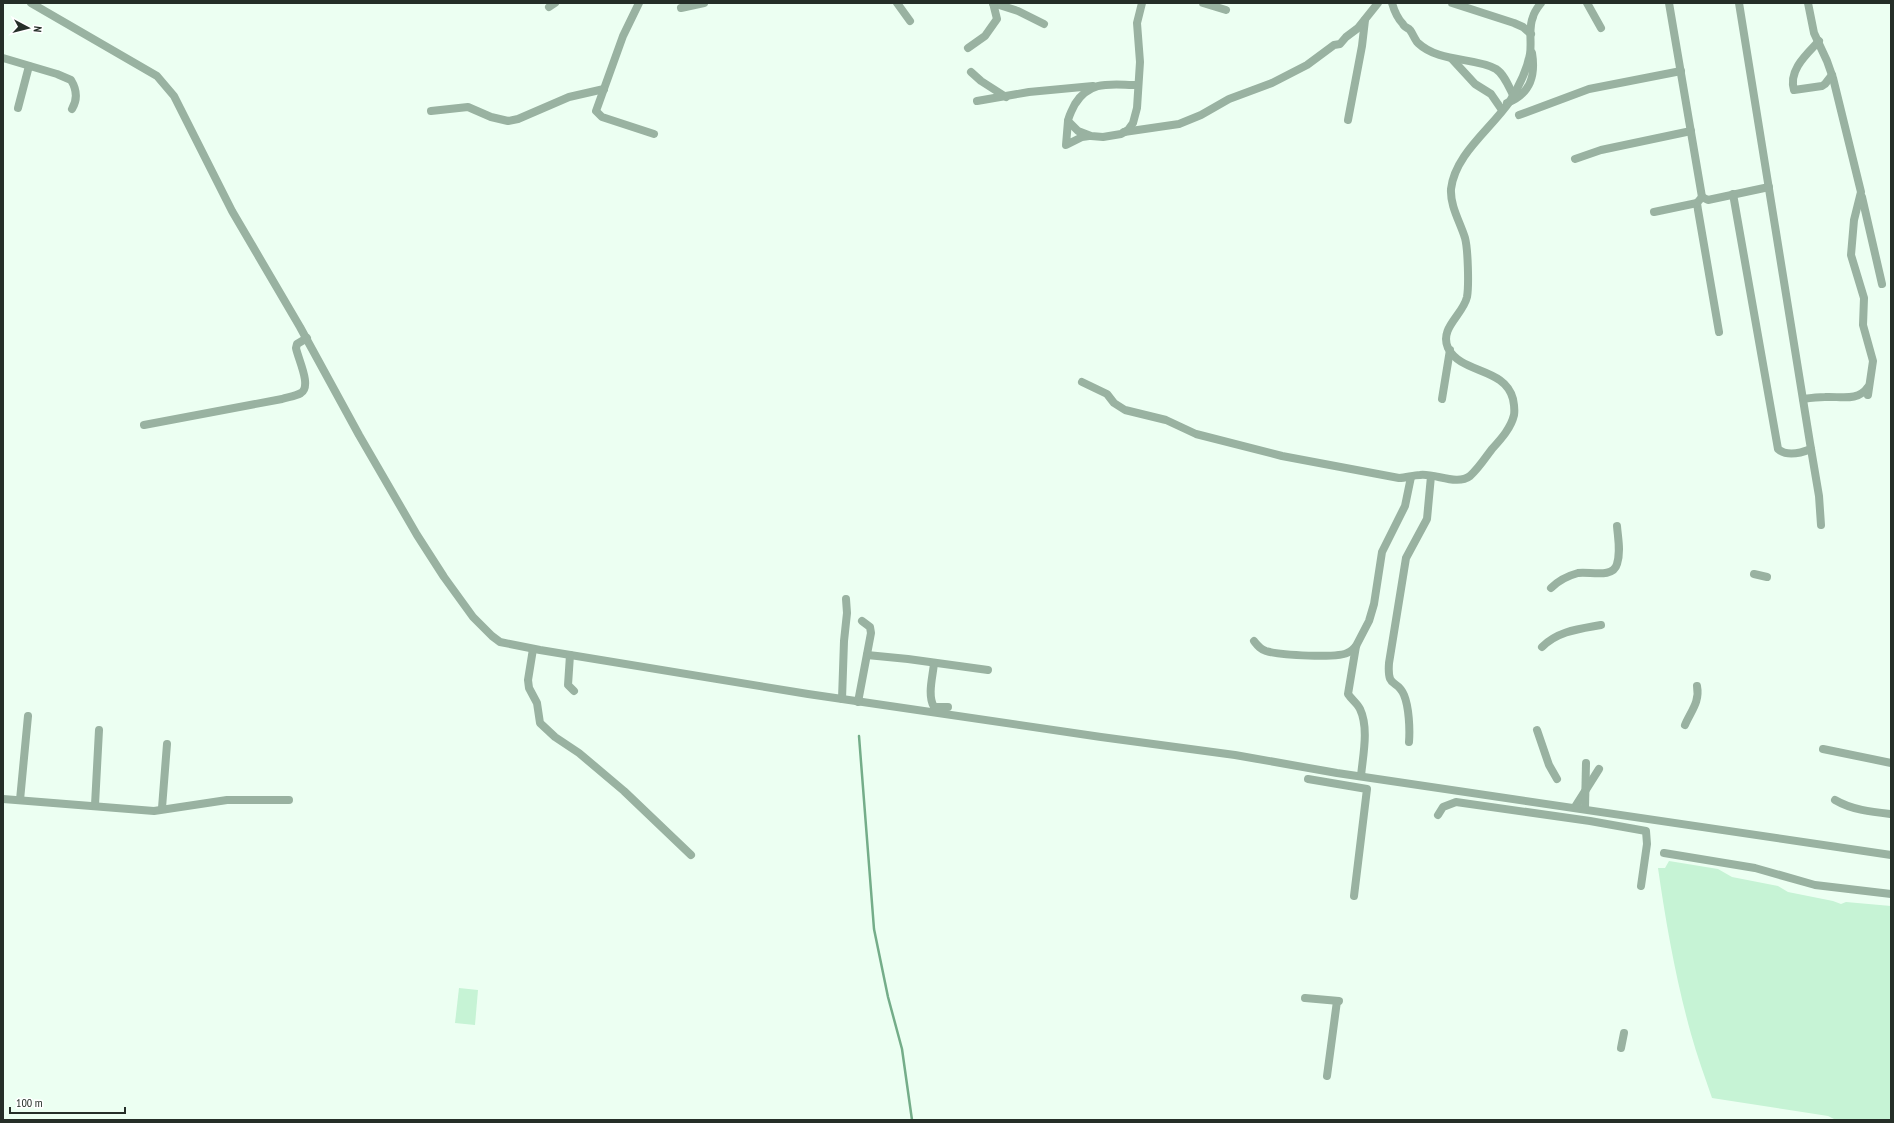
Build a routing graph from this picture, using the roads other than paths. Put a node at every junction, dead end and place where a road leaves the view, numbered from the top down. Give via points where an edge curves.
1 (31, 3) edge
2 (639, 3) edge
3 (704, 3) edge
4 (897, 3) edge
5 (1142, 3) edge
6 (1203, 3) edge
7 (1378, 3) edge
8 (1392, 3) edge
9 (1452, 3) edge
10 (1541, 3) edge
11 (1587, 3) edge
12 (1669, 3) edge
13 (1739, 3) edge
14 (1808, 3) edge
15 (1006, 7) junction
16 (681, 8) dead end
17 (1226, 10) dead end
18 (997, 18) junction
19 (910, 20) dead end
20 (1365, 20) junction
21 (1044, 24) dead end
22 (1601, 28) dead end
23 (1531, 38) junction
24 (1818, 41) junction
25 (968, 48) dead end
26 (3, 58) edge
27 (1452, 59) junction
28 (29, 66) junction
29 (1681, 71) junction
30 (971, 72) dead end
31 (1832, 75) junction
32 (1138, 85) junction
33 (1094, 86) junction
34 (604, 89) junction
35 (1512, 95) junction
36 (1006, 97) junction
37 (977, 101) dead end
38 (1505, 107) junction
39 (18, 108) dead end
40 (72, 109) dead end
41 (431, 110) dead end
42 (1520, 115) dead end
43 (1348, 120) dead end
44 (1068, 122) junction
45 (1690, 130) junction
46 (1124, 132) junction
47 (654, 134) dead end
48 (1090, 136) junction
49 (1575, 159) dead end
50 (1769, 187) junction
51 (1861, 192) junction
52 (1733, 194) junction
53 (1700, 200) junction
54 (1654, 212) dead end
55 (1882, 284) dead end
56 (1719, 332) dead end
57 (307, 338) junction
58 (1450, 350) junction
59 (1082, 382) dead end
60 (1442, 399) dead end
61 (1803, 399) junction
62 (144, 425) dead end
63 (1811, 449) junction
64 (1431, 476) junction
65 (1411, 477) junction
66 (1821, 524) dead end
67 (1618, 526) dead end
68 (1754, 574) dead end
69 (1767, 577) dead end
70 (1551, 588) dead end
71 (846, 599) dead end
72 (862, 621) dead end
73 (1601, 625) dead end
74 (1254, 641) dead end
75 (1356, 646) junction
76 (1542, 647) dead end
77 (533, 649) junction
78 (570, 655) junction
79 (867, 655) junction
80 (934, 663) junction
81 (988, 670) dead end
82 (1697, 686) dead end
83 (574, 691) dead end
84 (842, 699) junction
85 (858, 702) junction
86 (948, 707) dead end
87 (936, 710) junction
88 (28, 716) dead end
89 (1685, 725) dead end
90 (99, 730) dead end
91 (1537, 730) dead end
92 (1409, 742) dead end
93 (167, 744) dead end
94 (1823, 749) dead end
95 (1586, 763) dead end
96 (1891, 763) edge
97 (1599, 769) dead end
98 (1360, 776) junction
99 (1308, 779) dead end
100 (1557, 779) dead end
101 (1586, 791) junction
102 (3, 799) edge
103 (20, 800) junction
104 (289, 800) dead end
105 (1836, 800) dead end
106 (94, 805) junction
107 (1575, 807) junction
108 (162, 808) junction
109 (1585, 808) junction
110 (1891, 814) edge
111 (1438, 815) dead end
112 (1664, 853) dead end
113 (691, 855) dead end
114 (1891, 855) edge
115 (1641, 886) dead end
116 (1891, 894) edge
117 (1354, 896) dead end
118 (1305, 998) dead end
119 (1624, 1033) dead end
120 (1621, 1048) dead end
121 (1327, 1076) dead end

1 - 57 street via 157,76 165,84 174,96 232,211
2 - 34 street via 623,36
3 - 16 street
4 - 19 street
5 - 32 street via 1137,23 1140,62
6 - 17 street
7 - 20 street
8 - 27 street via 1403,25 1410,30 1418,43 1428,50
9 - 23 street via 1514,23 1523,27
10 - 23 street via 1532,17
11 - 22 street
12 - 29 street
13 - 50 street
14 - 24 street
15 - 18 street
15 - 18 street via 993,3
15 - 21 street via 1018,10
18 - 25 street via 985,36
20 - 43 street
20 - 46 street via 1340,44 1334,45 1307,65 1272,83 1229,99 1179,124
23 - 35 street via 1530,55
23 - 38 street via 1531,83 1522,96
24 - 31 street
24 - 31 street via 1799,62 1793,82 1794,90 1822,86
26 - 28 street
27 - 35 street via 1497,70 1506,81
27 - 38 street via 1475,84
28 - 39 street
28 - 40 street via 71,80 76,88 76,103
29 - 42 street via 1589,89
29 - 45 street
30 - 36 street via 981,82
31 - 51 street
32 - 33 street
32 - 46 street via 1136,117
33 - 36 street via 1029,92
33 - 44 street via 1079,99 1071,111
34 - 41 street via 570,97 508,121 468,107
34 - 47 street via 597,114
35 - 38 street
36 - 37 street
38 - 58 street via 1463,158 1451,190 1452,203 1466,239 1468,292 1463,306 1449,326 1446,336
44 - 48 street
44 - 48 street via 1066,145
45 - 49 street via 1601,150
45 - 53 street
46 - 48 street via 1112,136
50 - 52 street
50 - 61 street
51 - 55 street
51 - 61 street via 1854,220 1851,255 1864,298 1863,325 1873,361 1868,391 1852,397 1826,396
52 - 53 street
52 - 63 street via 1778,449 1785,454
53 - 54 street
53 - 56 street
57 - 62 street via 297,344 296,348 306,382 301,393 282,399
57 - 77 street via 417,535 473,617 500,642
58 - 60 street
58 - 64 street via 1467,365 1503,382 1511,391 1515,409 1501,439 1469,477 1455,479
59 - 65 street via 1106,394 1125,410 1166,420 1196,434 1282,456 1399,478
61 - 63 street
63 - 66 street
64 - 65 street
64 - 92 street via 1427,519 1406,558 1388,663 1390,680 1404,694 1410,729
65 - 75 street via 1405,506 1382,552 1369,621
67 - 70 street via 1620,544 1617,565 1611,572 1579,573 1557,582
68 - 69 street
71 - 84 street
72 - 79 street via 870,628 871,633
73 - 76 street via 1558,635
74 - 75 street via 1259,648 1268,652 1304,655 1334,656 1349,653
75 - 98 street via 1348,694 1361,710 1364,723
77 - 78 street
77 - 113 street via 528,680 537,703 540,723 579,753
78 - 83 street via 568,685
78 - 84 street
79 - 80 street
79 - 85 street
80 - 81 street
80 - 87 street via 930,689 931,702
82 - 89 street via 1697,703
84 - 85 street
85 - 87 street
86 - 87 street
87 - 98 street
88 - 103 street
90 - 106 street
91 - 100 street via 1549,765
93 - 108 street
94 - 96 street
95 - 101 street
97 - 101 street
98 - 107 street
99 - 117 street via 1367,789
101 - 107 street
101 - 109 street
102 - 103 street
103 - 106 street
104 - 108 street via 227,800
105 - 110 street via 1858,809
106 - 108 street via 154,811
107 - 109 street
109 - 114 street
111 - 115 street via 1443,807 1456,802 1646,831 1647,844
112 - 116 street via 1755,868 1815,884
118 - 121 street via 1338,1001
119 - 120 street

